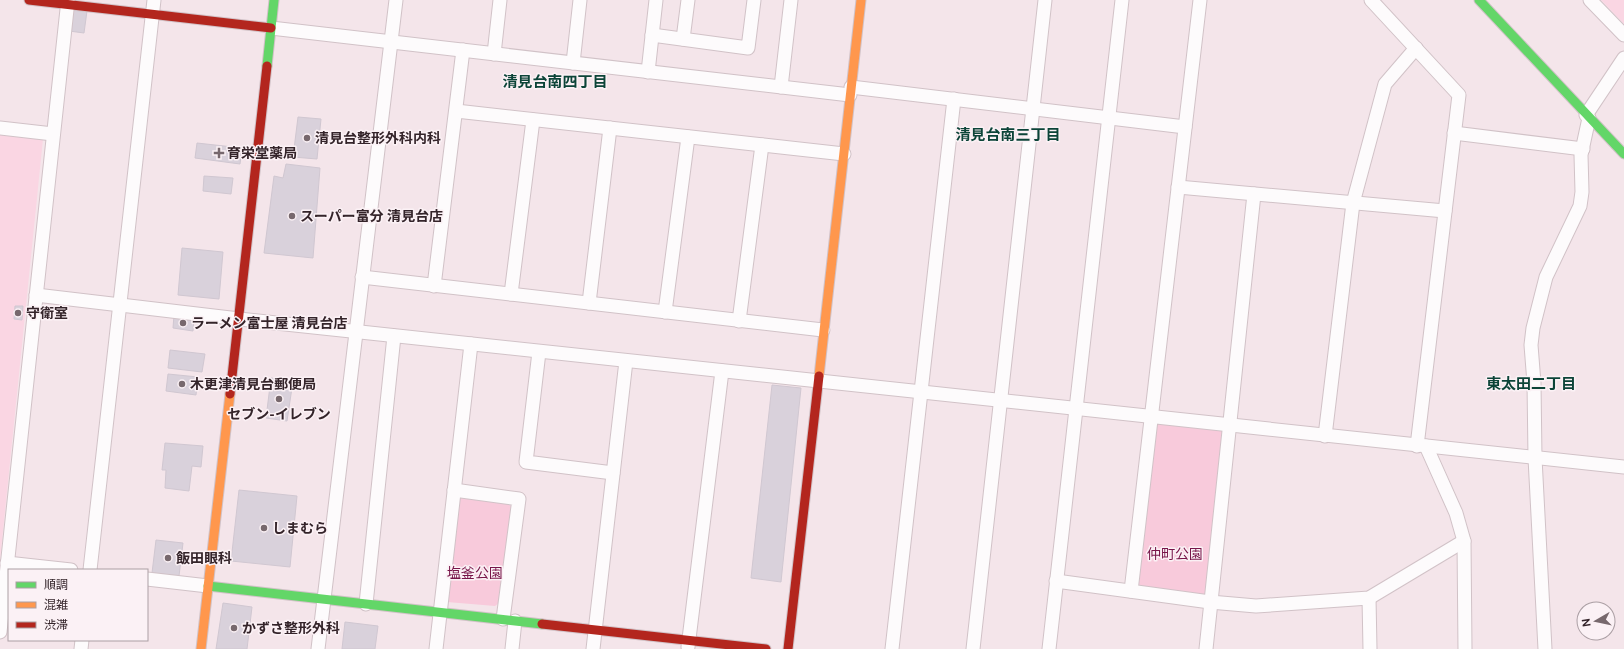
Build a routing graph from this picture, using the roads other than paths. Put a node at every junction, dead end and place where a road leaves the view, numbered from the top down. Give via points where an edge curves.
1 (28, 0) edge
2 (154, 0) edge
3 (274, 0) edge
4 (396, 0) edge
5 (500, 0) edge
6 (580, 0) edge
7 (656, 0) edge
8 (688, 0) edge
9 (754, 0) edge
10 (791, 0) edge
11 (861, 0) edge
12 (1045, 0) edge
13 (1122, 0) edge
14 (1200, 0) edge
15 (1371, 0) edge
16 (1479, 0) edge
17 (1590, 0) edge
18 (68, 2) edge
19 (152, 14) junction
20 (271, 28) junction
21 (652, 35) junction
22 (1624, 35) edge
23 (683, 39) junction
24 (391, 42) junction
25 (1416, 48) junction
26 (463, 50) junction
27 (494, 54) junction
28 (1624, 58) edge
29 (573, 63) junction
30 (648, 72) junction
31 (781, 87) junction
32 (851, 91) junction
33 (954, 99) junction
34 (1033, 108) junction
35 (456, 111) junction
36 (1588, 116) junction
37 (1109, 118) junction
38 (533, 120) junction
39 (1185, 127) junction
40 (0, 128) edge
41 (610, 128) junction
42 (1454, 133) junction
43 (53, 134) junction
44 (688, 137) junction
45 (762, 145) junction
46 (1583, 149) junction
47 (844, 154) junction
48 (1624, 154) edge
49 (1178, 187) junction
50 (1254, 194) junction
51 (1353, 203) junction
52 (1445, 211) junction
53 (362, 277) junction
54 (434, 286) junction
55 (511, 294) junction
56 (36, 295) junction
57 (589, 303) junction
58 (120, 305) junction
59 (664, 312) junction
60 (239, 319) junction
61 (740, 321) junction
62 (824, 330) junction
63 (356, 332) junction
64 (394, 336) junction
65 (471, 344) junction
66 (539, 352) junction
67 (626, 361) junction
68 (722, 371) junction
69 (818, 381) junction
70 (921, 392) junction
71 (1000, 401) junction
72 (1076, 409) junction
73 (1151, 417) junction
74 (1230, 426) junction
75 (1325, 436) junction
76 (1422, 446) junction
77 (1535, 458) junction
78 (1624, 467) edge
79 (613, 474) junction
80 (454, 490) junction
81 (1464, 541) junction
82 (7, 563) junction
83 (62, 569) edge
84 (90, 569) edge
85 (148, 579) edge
86 (1056, 581) junction
87 (208, 586) junction
88 (1131, 591) junction
89 (1369, 598) junction
90 (323, 599) junction
91 (1210, 602) junction
92 (366, 604) junction
93 (440, 612) junction
94 (509, 620) junction
95 (595, 630) junction
96 (0, 632) edge
97 (689, 645) edge
98 (201, 649) edge
99 (318, 649) edge
100 (436, 649) edge
101 (512, 649) edge
102 (593, 649) edge
103 (766, 649) edge
104 (788, 649) edge
105 (892, 649) edge
106 (973, 649) edge
107 (1049, 649) edge
108 (1206, 649) edge
109 (1370, 649) edge
110 (1465, 649) edge
111 (1545, 649) edge

1 - 18 street
2 - 19 street
3 - 20 street
4 - 24 street
5 - 27 street
6 - 29 street
7 - 21 street
8 - 23 street
9 - 23 street via 748,48
10 - 31 street
11 - 32 street
12 - 34 street
13 - 37 street
14 - 39 street
15 - 25 street
16 - 36 street
17 - 22 street
18 - 19 street
18 - 43 street
19 - 20 street
19 - 58 street
20 - 24 street
20 - 60 street
21 - 23 street
21 - 30 street
24 - 26 street
24 - 53 street
25 - 42 street via 1459,95
25 - 51 street via 1385,84
26 - 27 street
26 - 35 street
27 - 29 street
28 - 36 street
29 - 30 street
30 - 31 street
31 - 32 street
32 - 33 street
32 - 47 street
33 - 34 street
33 - 70 street
34 - 37 street
34 - 71 street
35 - 38 street
35 - 54 street
36 - 46 street
36 - 48 street
37 - 39 street
37 - 72 street
38 - 41 street
38 - 55 street
39 - 49 street
40 - 43 street
41 - 44 street
41 - 57 street
42 - 46 street
42 - 52 street
43 - 56 street
44 - 45 street
44 - 59 street
45 - 47 street
45 - 61 street
46 - 77 street via 1580,206 1546,277 1533,328 1531,345
47 - 62 street
49 - 50 street
49 - 73 street
50 - 51 street
50 - 74 street
51 - 52 street
51 - 75 street
52 - 76 street
53 - 54 street
53 - 63 street
54 - 55 street
55 - 57 street
56 - 58 street
56 - 82 street
57 - 59 street
58 - 60 street
58 - 84 street
59 - 61 street
60 - 63 street
60 - 87 street
61 - 62 street
62 - 69 street
63 - 64 street
63 - 90 street
64 - 65 street
64 - 92 street
65 - 66 street
65 - 80 street
66 - 67 street
66 - 79 street via 526,462
67 - 68 street
67 - 79 street
68 - 69 street
68 - 97 street
69 - 70 street
69 - 104 street
70 - 71 street
70 - 105 street
71 - 72 street
71 - 106 street
72 - 73 street
72 - 86 street
73 - 74 street
73 - 88 street
74 - 75 street
74 - 91 street
75 - 76 street
76 - 77 street
76 - 81 street via 1456,513
77 - 78 street
77 - 111 street
79 - 95 street
80 - 93 street
80 - 94 street via 519,499
81 - 89 street
81 - 110 street
82 - 83 street
82 - 96 street
85 - 87 street
86 - 88 street
86 - 107 street
87 - 90 street
87 - 98 street
88 - 91 street
89 - 91 street via 1256,606
89 - 109 street
90 - 92 street
90 - 99 street
91 - 108 street
92 - 93 street
93 - 94 street
93 - 100 street
94 - 95 street
94 - 101 street
95 - 97 street
95 - 102 street
97 - 103 street

